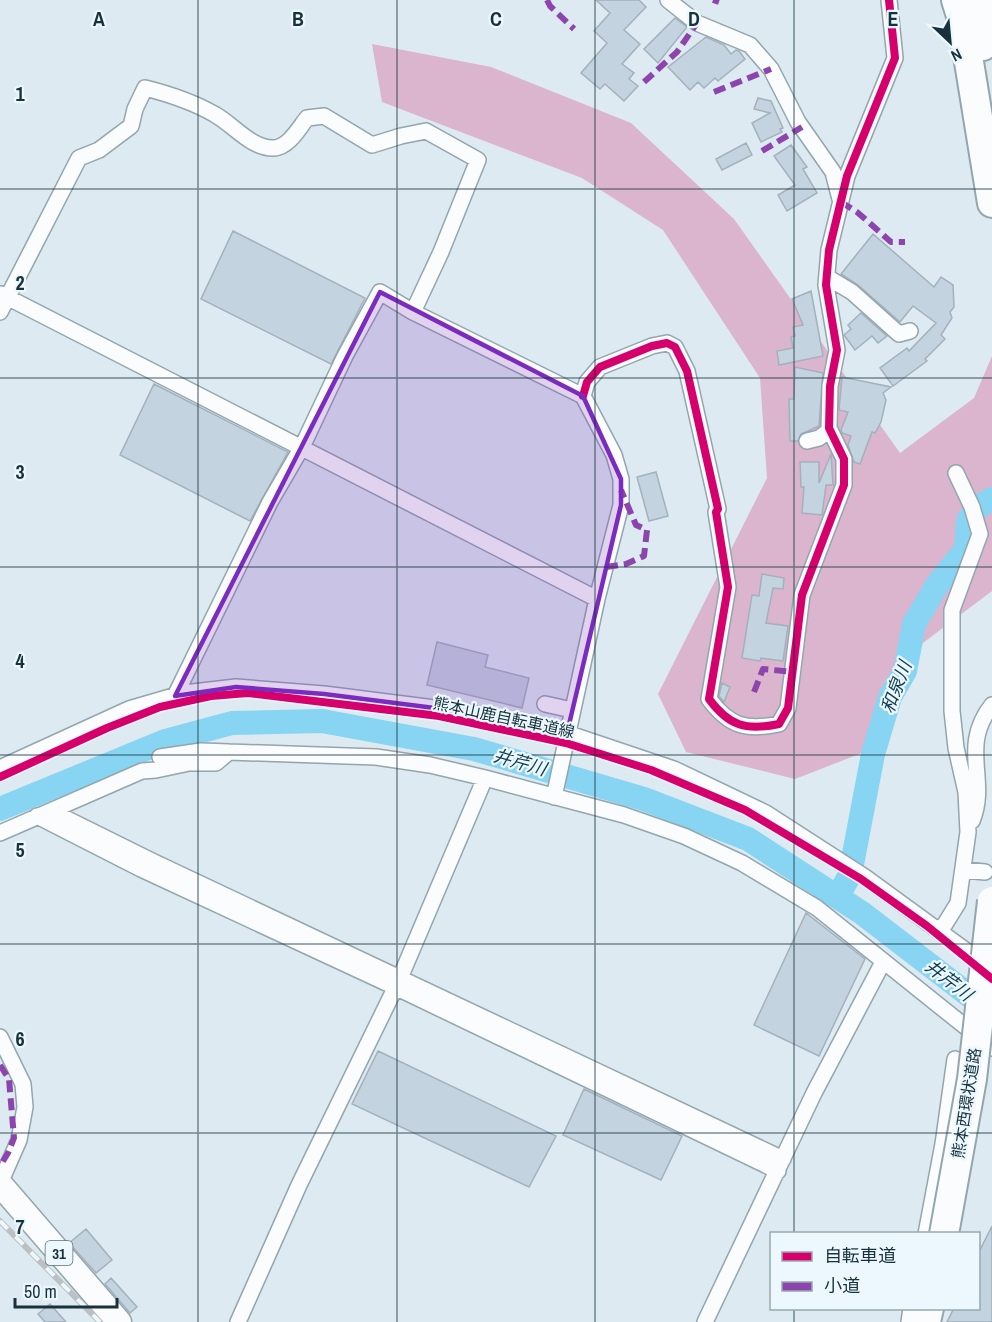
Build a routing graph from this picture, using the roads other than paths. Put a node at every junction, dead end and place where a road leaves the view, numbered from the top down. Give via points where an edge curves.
1 (668, 0) edge
2 (889, 0) edge
3 (956, 0) edge
4 (978, 0) edge
5 (986, 0) edge
6 (982, 37) junction
7 (992, 138) edge
8 (841, 202) junction
9 (992, 203) edge
10 (827, 277) junction
11 (4, 295) edge
12 (0, 312) edge
13 (413, 312) junction
14 (910, 331) dead end
15 (583, 396) junction
16 (830, 429) junction
17 (807, 441) dead end
18 (302, 447) junction
19 (956, 473) dead end
20 (597, 599) junction
21 (175, 696) junction
22 (545, 704) dead end
23 (992, 705) edge
24 (572, 710) junction
25 (567, 733) junction
26 (229, 752) junction
27 (160, 757) dead end
28 (0, 768) edge
29 (486, 778) junction
30 (555, 794) junction
31 (44, 813) junction
32 (968, 832) junction
33 (0, 833) edge
34 (964, 870) junction
35 (985, 872) dead end
36 (992, 901) edge
37 (938, 930) junction
38 (972, 955) dead end
39 (883, 962) junction
40 (398, 982) junction
41 (0, 1037) edge
42 (992, 1048) edge
43 (955, 1059) dead end
44 (780, 1165) junction
45 (1, 1176) edge
46 (926, 1232) edge
47 (944, 1232) edge
48 (120, 1322) edge
49 (238, 1322) edge
50 (705, 1322) edge

1 - 8 street via 697,23 750,45 771,69 798,122 833,172
2 - 8 street via 895,58 847,176
3 - 9 highway
4 - 6 highway
5 - 6 highway
6 - 7 highway
8 - 10 street
10 - 14 street via 852,292 899,333
10 - 16 street via 837,350 830,386
11 - 12 street
11 - 13 street via 79,158 99,150 131,126 145,88 215,114 255,144 274,148 287,142 307,117 324,116 372,145 426,131 478,160
11 - 18 street
13 - 15 street
13 - 18 street via 380,292
15 - 16 street via 587,382 600,367 652,346 666,343 675,347 687,371 718,509 728,587 709,699 732,723 762,727 779,724 788,708 802,595 844,485 844,459
15 - 20 street via 614,455 621,479 621,505
16 - 17 street
18 - 20 street
18 - 21 street via 270,502
19 - 32 street via 980,534 952,610 952,711 966,792
20 - 24 street
21 - 25 street via 236,687 324,694 466,712
21 - 28 street via 129,709
22 - 24 street
23 - 32 street via 976,734 977,796
24 - 25 street
25 - 30 street
25 - 37 street via 674,769 766,813
26 - 27 street via 201,751
26 - 29 street via 376,757
26 - 31 street via 216,763 142,771
29 - 30 street
29 - 40 street
30 - 39 street via 684,836 742,864 817,908
31 - 33 street
31 - 40 street via 154,862
32 - 34 street
34 - 35 street
34 - 37 street via 958,903
36 - 47 highway, 熊本西環状道路, bridge via 972,1079
37 - 38 street
39 - 42 street
39 - 44 street
40 - 44 street
40 - 49 street via 299,1185
41 - 45 street via 23,1084 25,1107 19,1140
43 - 46 street
44 - 50 street
45 - 48 main road, 31 via 64,1261

